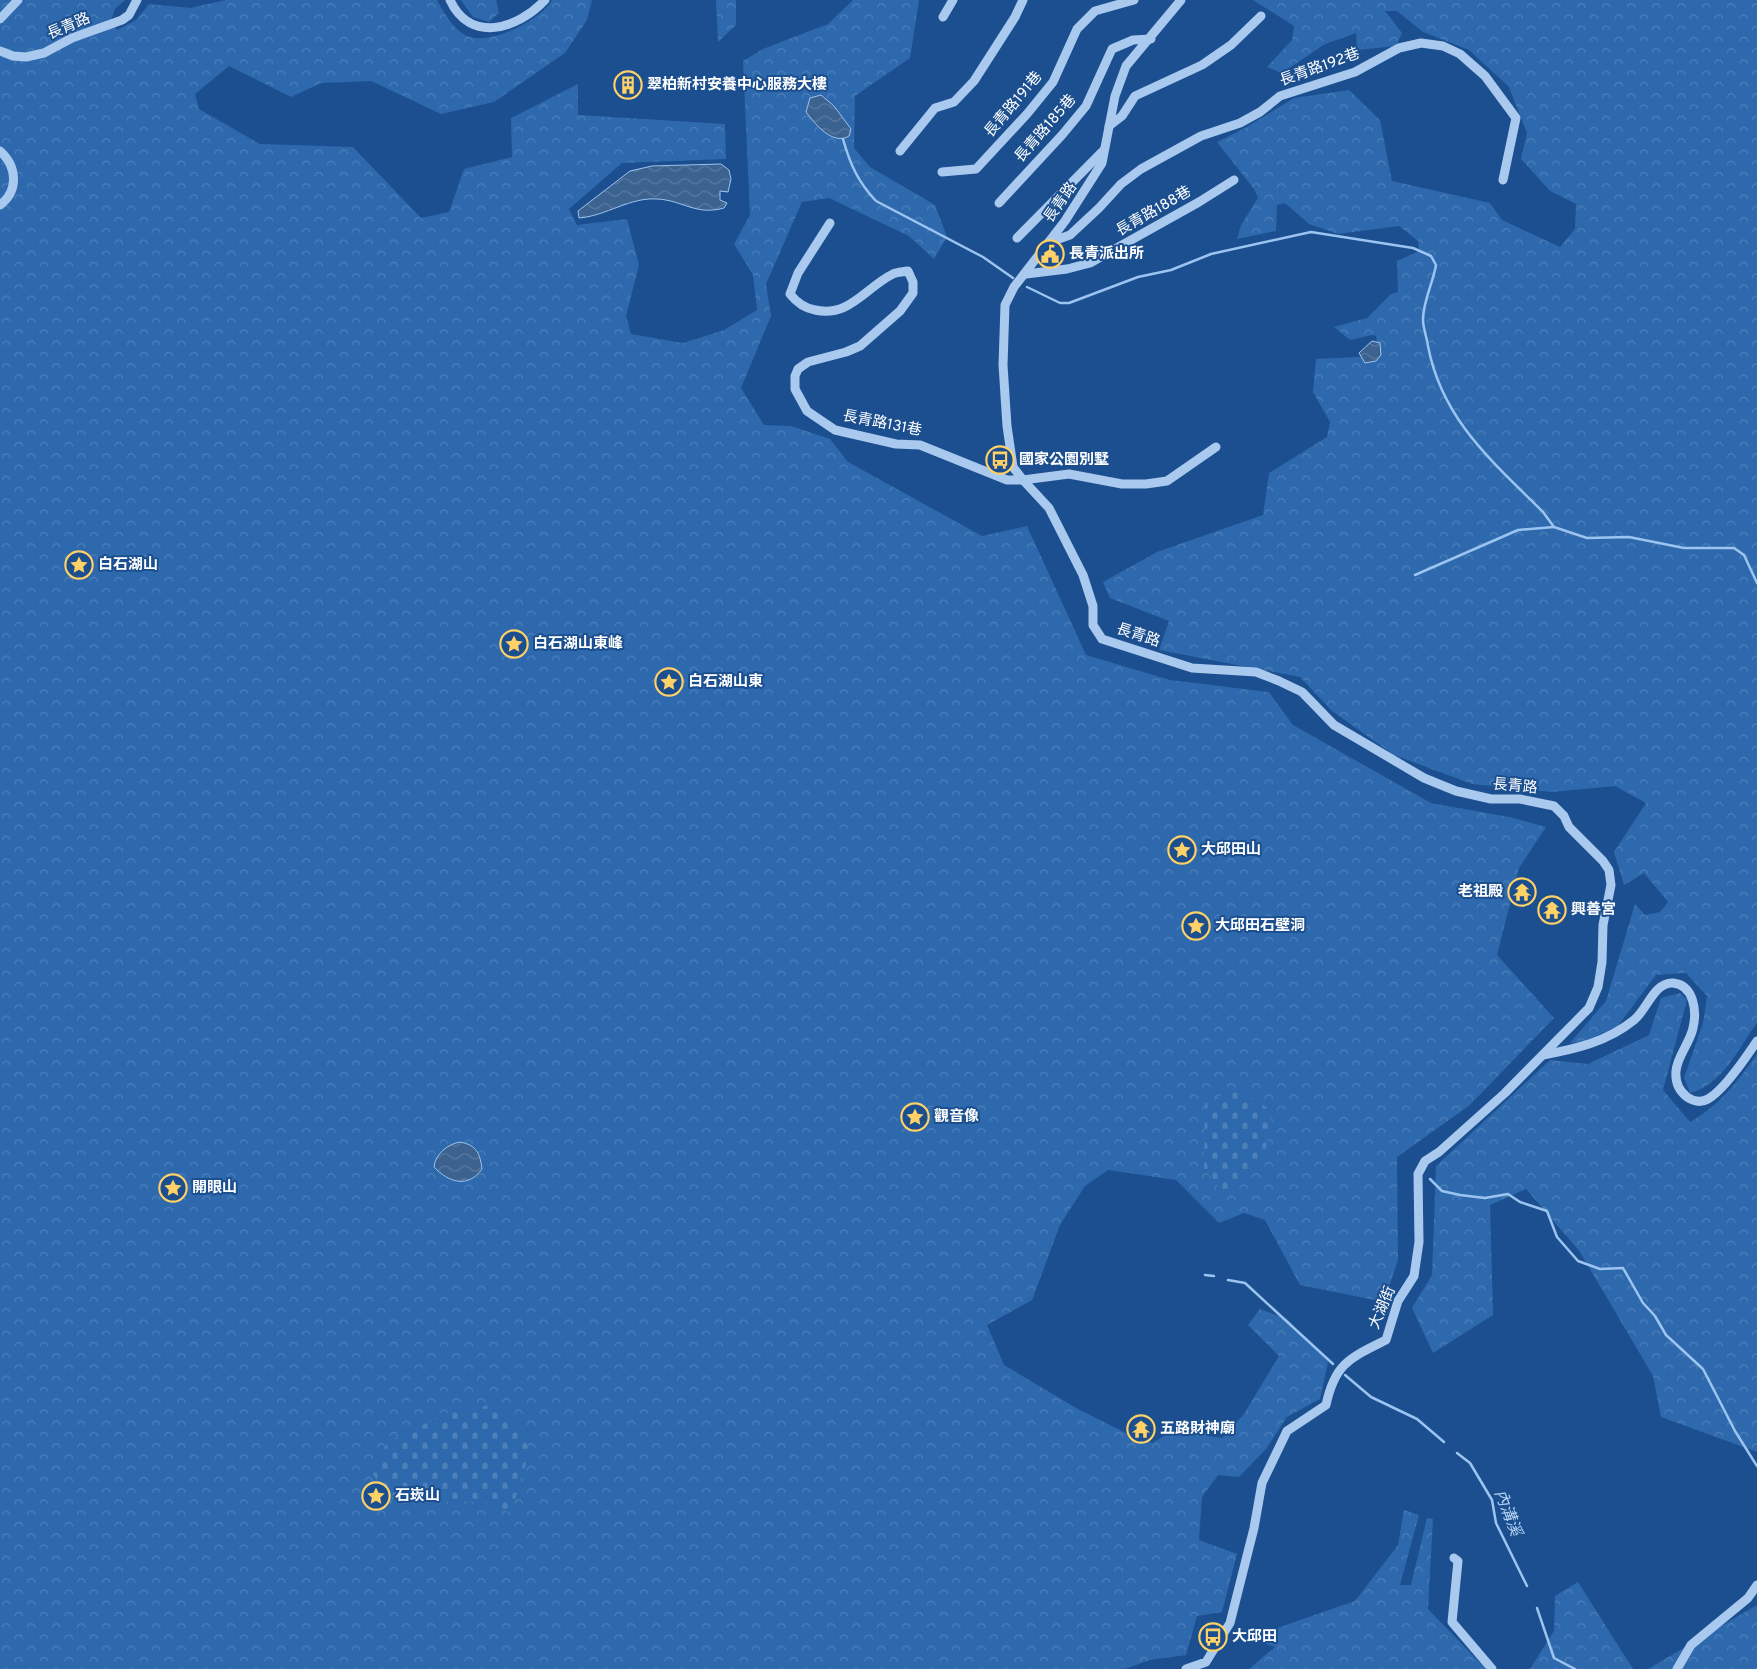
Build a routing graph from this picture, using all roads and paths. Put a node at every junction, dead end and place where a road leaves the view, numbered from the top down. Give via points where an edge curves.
1 (18, 0) edge
2 (137, 0) edge
3 (450, 0) edge
4 (545, 0) edge
5 (953, 0) edge
6 (1023, 0) edge
7 (1134, 0) edge
8 (1181, 0) edge
9 (1261, 16) dead end
10 (943, 17) dead end
11 (0, 19) edge
12 (1151, 39) junction
13 (0, 51) edge
14 (1109, 126) junction
15 (0, 151) edge
16 (900, 151) dead end
17 (1103, 151) junction
18 (942, 172) dead end
19 (1234, 180) dead end
20 (1503, 180) dead end
21 (999, 203) dead end
22 (0, 205) edge
23 (830, 223) dead end
24 (1017, 238) dead end
25 (1049, 242) junction
26 (1026, 274) junction
27 (1216, 447) dead end
28 (1022, 480) junction
29 (1757, 1041) edge
30 (1542, 1055) junction
31 (1454, 1558) dead end
32 (1757, 1584) edge
33 (1186, 1669) edge
34 (1492, 1669) edge
35 (1677, 1669) edge

1 - 11 street
2 - 13 street, 長青路 via 129,15 112,26 72,38 44,53 26,57
3 - 4 street via 456,11 472,24 492,28 528,14
5 - 10 street
6 - 16 street via 974,81 954,102 935,108
7 - 18 street, 長青路191巷 via 1095,10 1077,29 1053,82 976,169
8 - 12 street, 長青路
9 - 14 street via 1202,65 1135,96 1122,116
12 - 14 street, 長青路 via 1123,72
12 - 21 street, 長青路185巷 via 1133,40 1112,49 1086,106
14 - 17 street, 長青路
15 - 22 street via 10,164 14,180 11,194
17 - 24 street
17 - 25 street, 長青路 via 1102,163 1092,180
19 - 26 street, 長青路188巷 via 1090,263
20 - 25 street, 長青路192巷 via 1516,118 1508,104 1485,76 1460,54 1443,46 1421,43 1399,48 1355,72 1280,96 1253,116 1201,136 1141,169 1121,184 1070,236
23 - 28 street, 長青路131巷 via 798,273 790,294 796,302 826,312 844,309 894,273 908,272 913,282 913,293 900,311 860,346 808,362 798,369 795,389 807,411 835,430 896,444 920,445 1007,480
25 - 26 street, 長青路
26 - 28 street, 長青路 via 1005,305 1002,328 1011,455 1013,467
27 - 28 street, 長青路131巷 via 1166,481 1122,484 1069,474
28 - 30 street, 長青路 via 1049,508 1083,575 1093,606 1094,625 1102,639 1192,668 1256,672 1302,692 1334,725 1424,778 1491,800 1541,802 1554,806 1564,816 1569,827 1603,861 1609,870 1611,885 1603,925 1598,987 1589,1008
29 - 30 street via 1710,1098 1691,1100 1680,1092 1676,1068 1693,1028 1692,1000 1688,988 1671,983 1662,985 1635,1020 1609,1037 1579,1048
30 - 33 street, 大湖街 via 1505,1093 1425,1161 1418,1174 1420,1242 1414,1276 1398,1301 1386,1340 1342,1365 1329,1388 1326,1405 1287,1430 1262,1482 1230,1623 1206,1662
31 - 34 street via 1458,1562 1452,1622
32 - 35 street via 1748,1598 1691,1645

